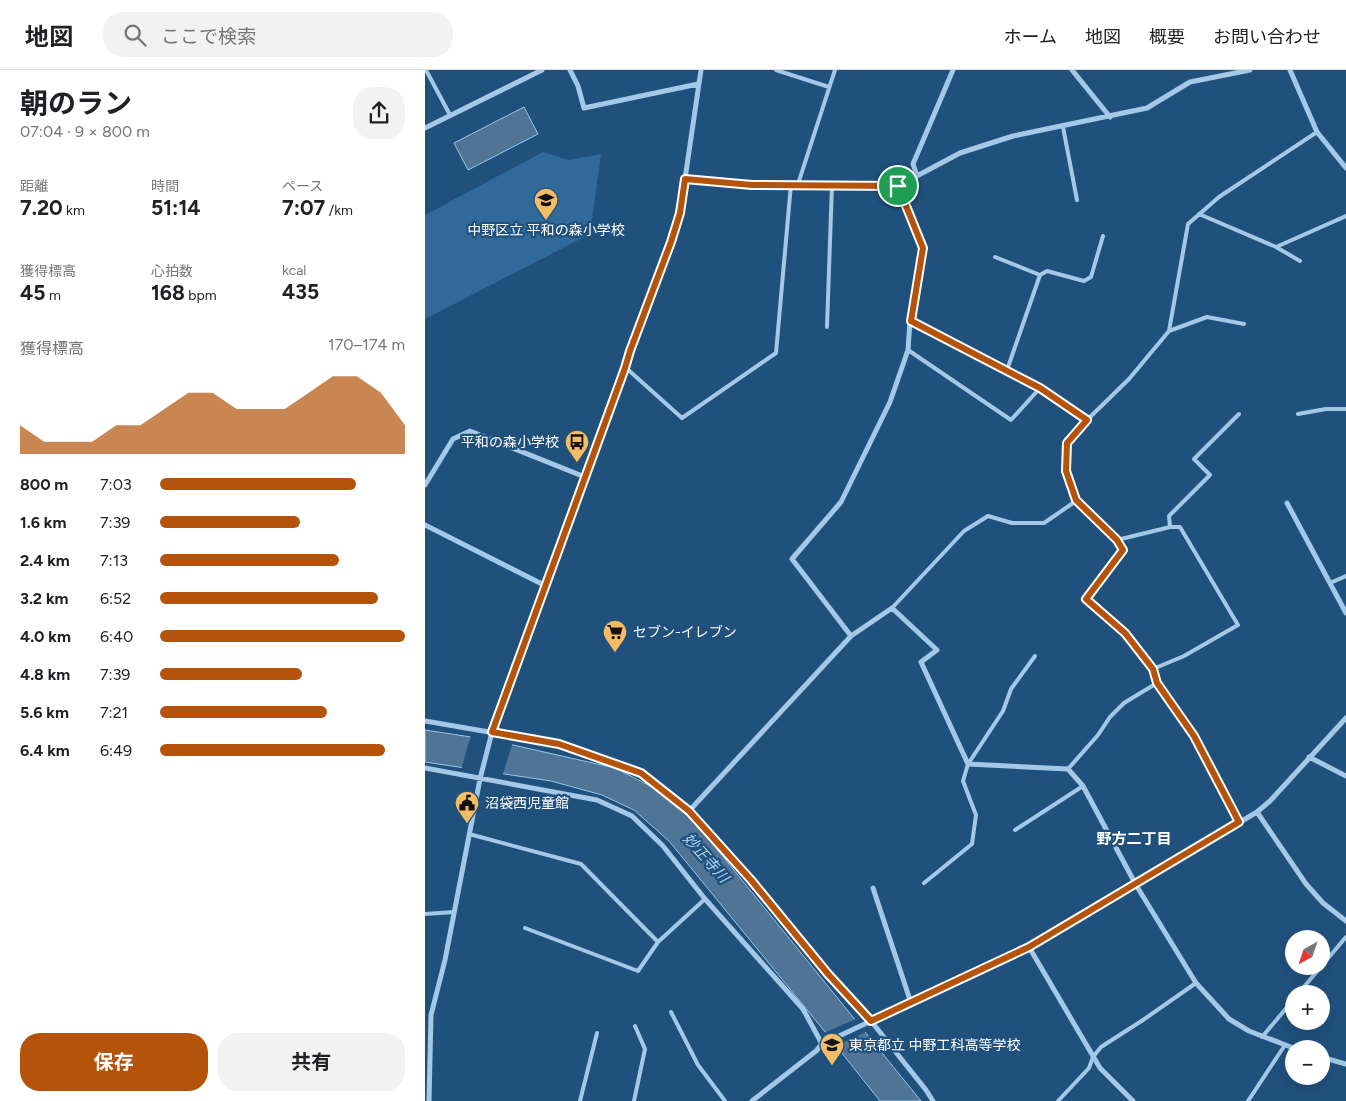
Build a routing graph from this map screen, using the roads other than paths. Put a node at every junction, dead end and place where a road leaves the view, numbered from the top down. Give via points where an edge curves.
1 (426, 70) edge
2 (542, 70) edge
3 (570, 70) edge
4 (701, 70) edge
5 (775, 70) edge
6 (835, 70) edge
7 (953, 70) edge
8 (1072, 70) edge
9 (1250, 70) edge
10 (1290, 70) edge
11 (698, 84) junction
12 (829, 87) junction
13 (450, 115) junction
14 (1110, 117) junction
15 (1063, 126) junction
16 (425, 128) edge
17 (1317, 132) junction
18 (1346, 168) edge
19 (917, 176) junction
20 (685, 179) junction
21 (791, 184) junction
22 (798, 184) junction
23 (832, 185) junction
24 (898, 186) junction
25 (1077, 200) dead end
26 (1199, 214) junction
27 (1346, 216) edge
28 (1103, 236) dead end
29 (1276, 248) junction
30 (995, 257) dead end
31 (1300, 261) dead end
32 (1040, 275) junction
33 (911, 321) junction
34 (1244, 324) dead end
35 (827, 327) dead end
36 (1169, 331) junction
37 (908, 350) junction
38 (625, 368) junction
39 (1007, 370) junction
40 (1040, 388) junction
41 (1346, 409) edge
42 (1239, 414) dead end
43 (1297, 414) dead end
44 (1087, 420) junction
45 (585, 477) junction
46 (425, 484) edge
47 (1076, 500) junction
48 (1287, 503) dead end
49 (425, 525) edge
50 (1170, 527) junction
51 (1117, 540) junction
52 (1346, 576) edge
53 (1330, 584) junction
54 (546, 586) junction
55 (892, 608) junction
56 (1346, 613) edge
57 (851, 636) junction
58 (1035, 656) dead end
59 (1153, 669) junction
60 (1157, 683) junction
61 (1346, 718) edge
62 (425, 722) edge
63 (492, 732) junction
64 (1309, 757) junction
65 (968, 764) junction
66 (425, 768) edge
67 (1068, 769) junction
68 (1346, 776) edge
69 (480, 779) junction
70 (1083, 786) junction
71 (689, 811) junction
72 (1257, 812) junction
73 (1239, 822) junction
74 (1015, 830) dead end
75 (469, 834) junction
76 (924, 882) dead end
77 (1136, 885) junction
78 (873, 888) dead end
79 (705, 899) junction
80 (454, 912) junction
81 (425, 914) edge
82 (1346, 921) edge
83 (525, 928) dead end
84 (1346, 937) edge
85 (658, 942) junction
86 (1029, 947) junction
87 (1196, 983) junction
88 (1306, 985) edge
89 (911, 1003) junction
90 (1285, 1010) edge
91 (671, 1012) dead end
92 (871, 1021) junction
93 (635, 1026) dead end
94 (597, 1033) dead end
95 (1262, 1037) junction
96 (822, 1044) junction
97 (1285, 1045) joint
98 (1093, 1057) junction
99 (1330, 1060) edge
100 (1346, 1064) edge
101 (427, 1068) edge
102 (429, 1101) edge
103 (580, 1101) edge
104 (634, 1101) edge
105 (725, 1101) edge
106 (752, 1101) edge
107 (933, 1101) edge
108 (1058, 1101) edge
109 (1133, 1101) edge
110 (1248, 1101) edge

1 - 13 lane
2 - 13 street
3 - 11 street via 584,108
4 - 11 street
5 - 12 lane
6 - 12 lane
7 - 19 street via 913,164
8 - 14 street
9 - 14 street via 1190,82 1147,108
10 - 17 street
11 - 20 street
12 - 22 lane
13 - 16 street
14 - 15 street
15 - 19 street via 1013,136 960,153
15 - 25 lane
17 - 18 street
17 - 26 lane via 1219,197
19 - 24 street
20 - 21 street via 752,185
20 - 38 street via 671,242
21 - 22 street
21 - 38 lane via 776,353 682,418
22 - 23 street
23 - 24 street
23 - 35 lane
24 - 33 street via 923,248
26 - 29 lane
26 - 36 lane via 1188,224
27 - 29 lane
28 - 32 lane via 1091,277 1084,281 1047,272
29 - 31 lane
30 - 32 lane
32 - 39 lane
33 - 37 street
33 - 39 lane
34 - 36 lane via 1207,317
36 - 44 lane via 1129,379
37 - 40 lane via 1011,420
37 - 57 street via 890,402 841,502 792,559
38 - 45 street
39 - 40 lane
40 - 44 lane
41 - 43 lane
42 - 50 lane via 1194,459 1210,475 1169,516
44 - 47 lane via 1067,443 1066,471
45 - 46 street via 470,431 453,439
45 - 54 street
47 - 51 lane
47 - 55 lane via 1044,523 1012,523 988,516 964,531
48 - 53 street
49 - 54 street
50 - 51 lane
50 - 59 lane via 1180,528 1185,535 1238,625 1184,656
51 - 59 lane via 1123,550 1086,599 1125,633
52 - 53 lane
53 - 56 street
54 - 63 street
55 - 57 street
55 - 65 street via 937,650 921,662
57 - 71 street
58 - 65 lane via 1011,689 1003,711
59 - 60 lane
60 - 67 lane via 1124,703
60 - 73 lane via 1194,736
61 - 64 street
62 - 63 street
63 - 69 street
63 - 71 street via 559,744 641,773
64 - 68 street
64 - 72 street
65 - 67 street
65 - 76 lane via 963,781 976,815 972,844
66 - 69 street
67 - 70 street
69 - 75 street
69 - 79 street via 597,800 632,816 663,846
70 - 74 lane
70 - 77 street
71 - 92 street
72 - 73 street
72 - 82 street via 1305,884 1323,904
73 - 77 street
75 - 80 street
75 - 85 lane via 581,864
77 - 86 street
77 - 87 street
78 - 89 street
79 - 85 lane
79 - 96 street via 803,1009
80 - 81 lane
80 - 101 street via 431,1015
83 - 85 lane via 638,971
84 - 88 lane
86 - 89 street
86 - 98 street
87 - 95 street via 1229,1019
87 - 98 lane via 1101,1047
89 - 92 street
90 - 95 lane
91 - 105 lane via 698,1065
92 - 96 street
92 - 107 street
93 - 104 lane via 645,1049
94 - 103 lane
95 - 97 street
96 - 106 street
97 - 110 lane
98 - 108 lane via 1089,1068
98 - 109 street
99 - 100 street
101 - 102 street

